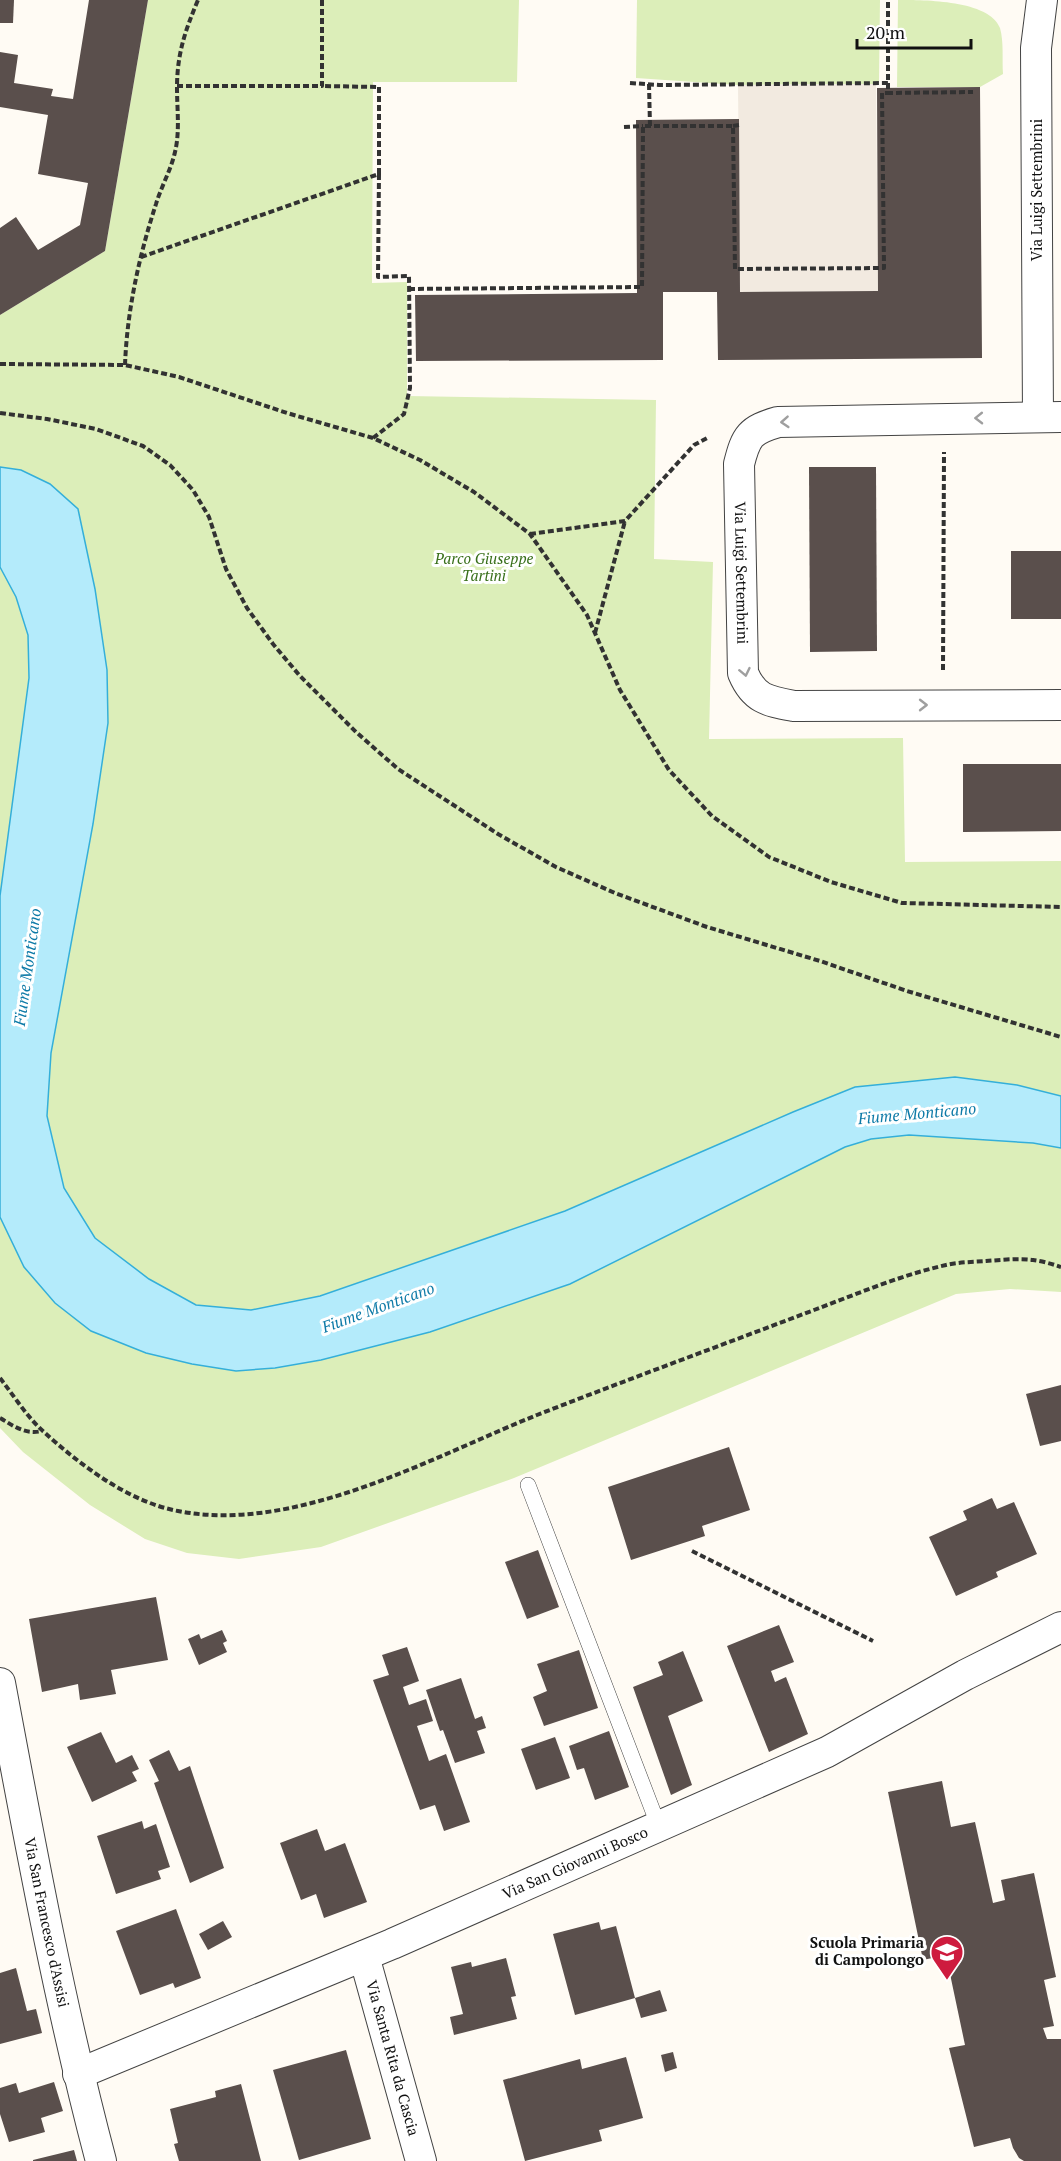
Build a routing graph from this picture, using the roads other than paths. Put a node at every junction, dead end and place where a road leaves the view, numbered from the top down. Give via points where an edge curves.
1 (1042, 0) edge
2 (1049, 417) edge
3 (1061, 705) edge
4 (528, 1485) dead end
5 (1061, 1627) edge
6 (0, 1683) edge
7 (659, 1827) junction
8 (364, 1956) junction
9 (78, 2074) junction
10 (101, 2161) edge
11 (421, 2161) edge

1 - 2 street, Via Luigi Settembrini via 1036,48
2 -> 3 street, Via Luigi Settembrini via 778,422 757,428 744,441 739,464 743,673 750,690 772,702 794,706
4 - 7 lane
5 - 7 street, Via San Giovanni Bosco via 827,1752
6 - 9 street, Via San Francesco d'Assisi
7 - 8 street, Via San Giovanni Bosco
8 - 9 street, Via San Giovanni Bosco
8 - 11 street, Via Santa Rita da Cascia
9 - 10 street, Via San Francesco d'Assisi

